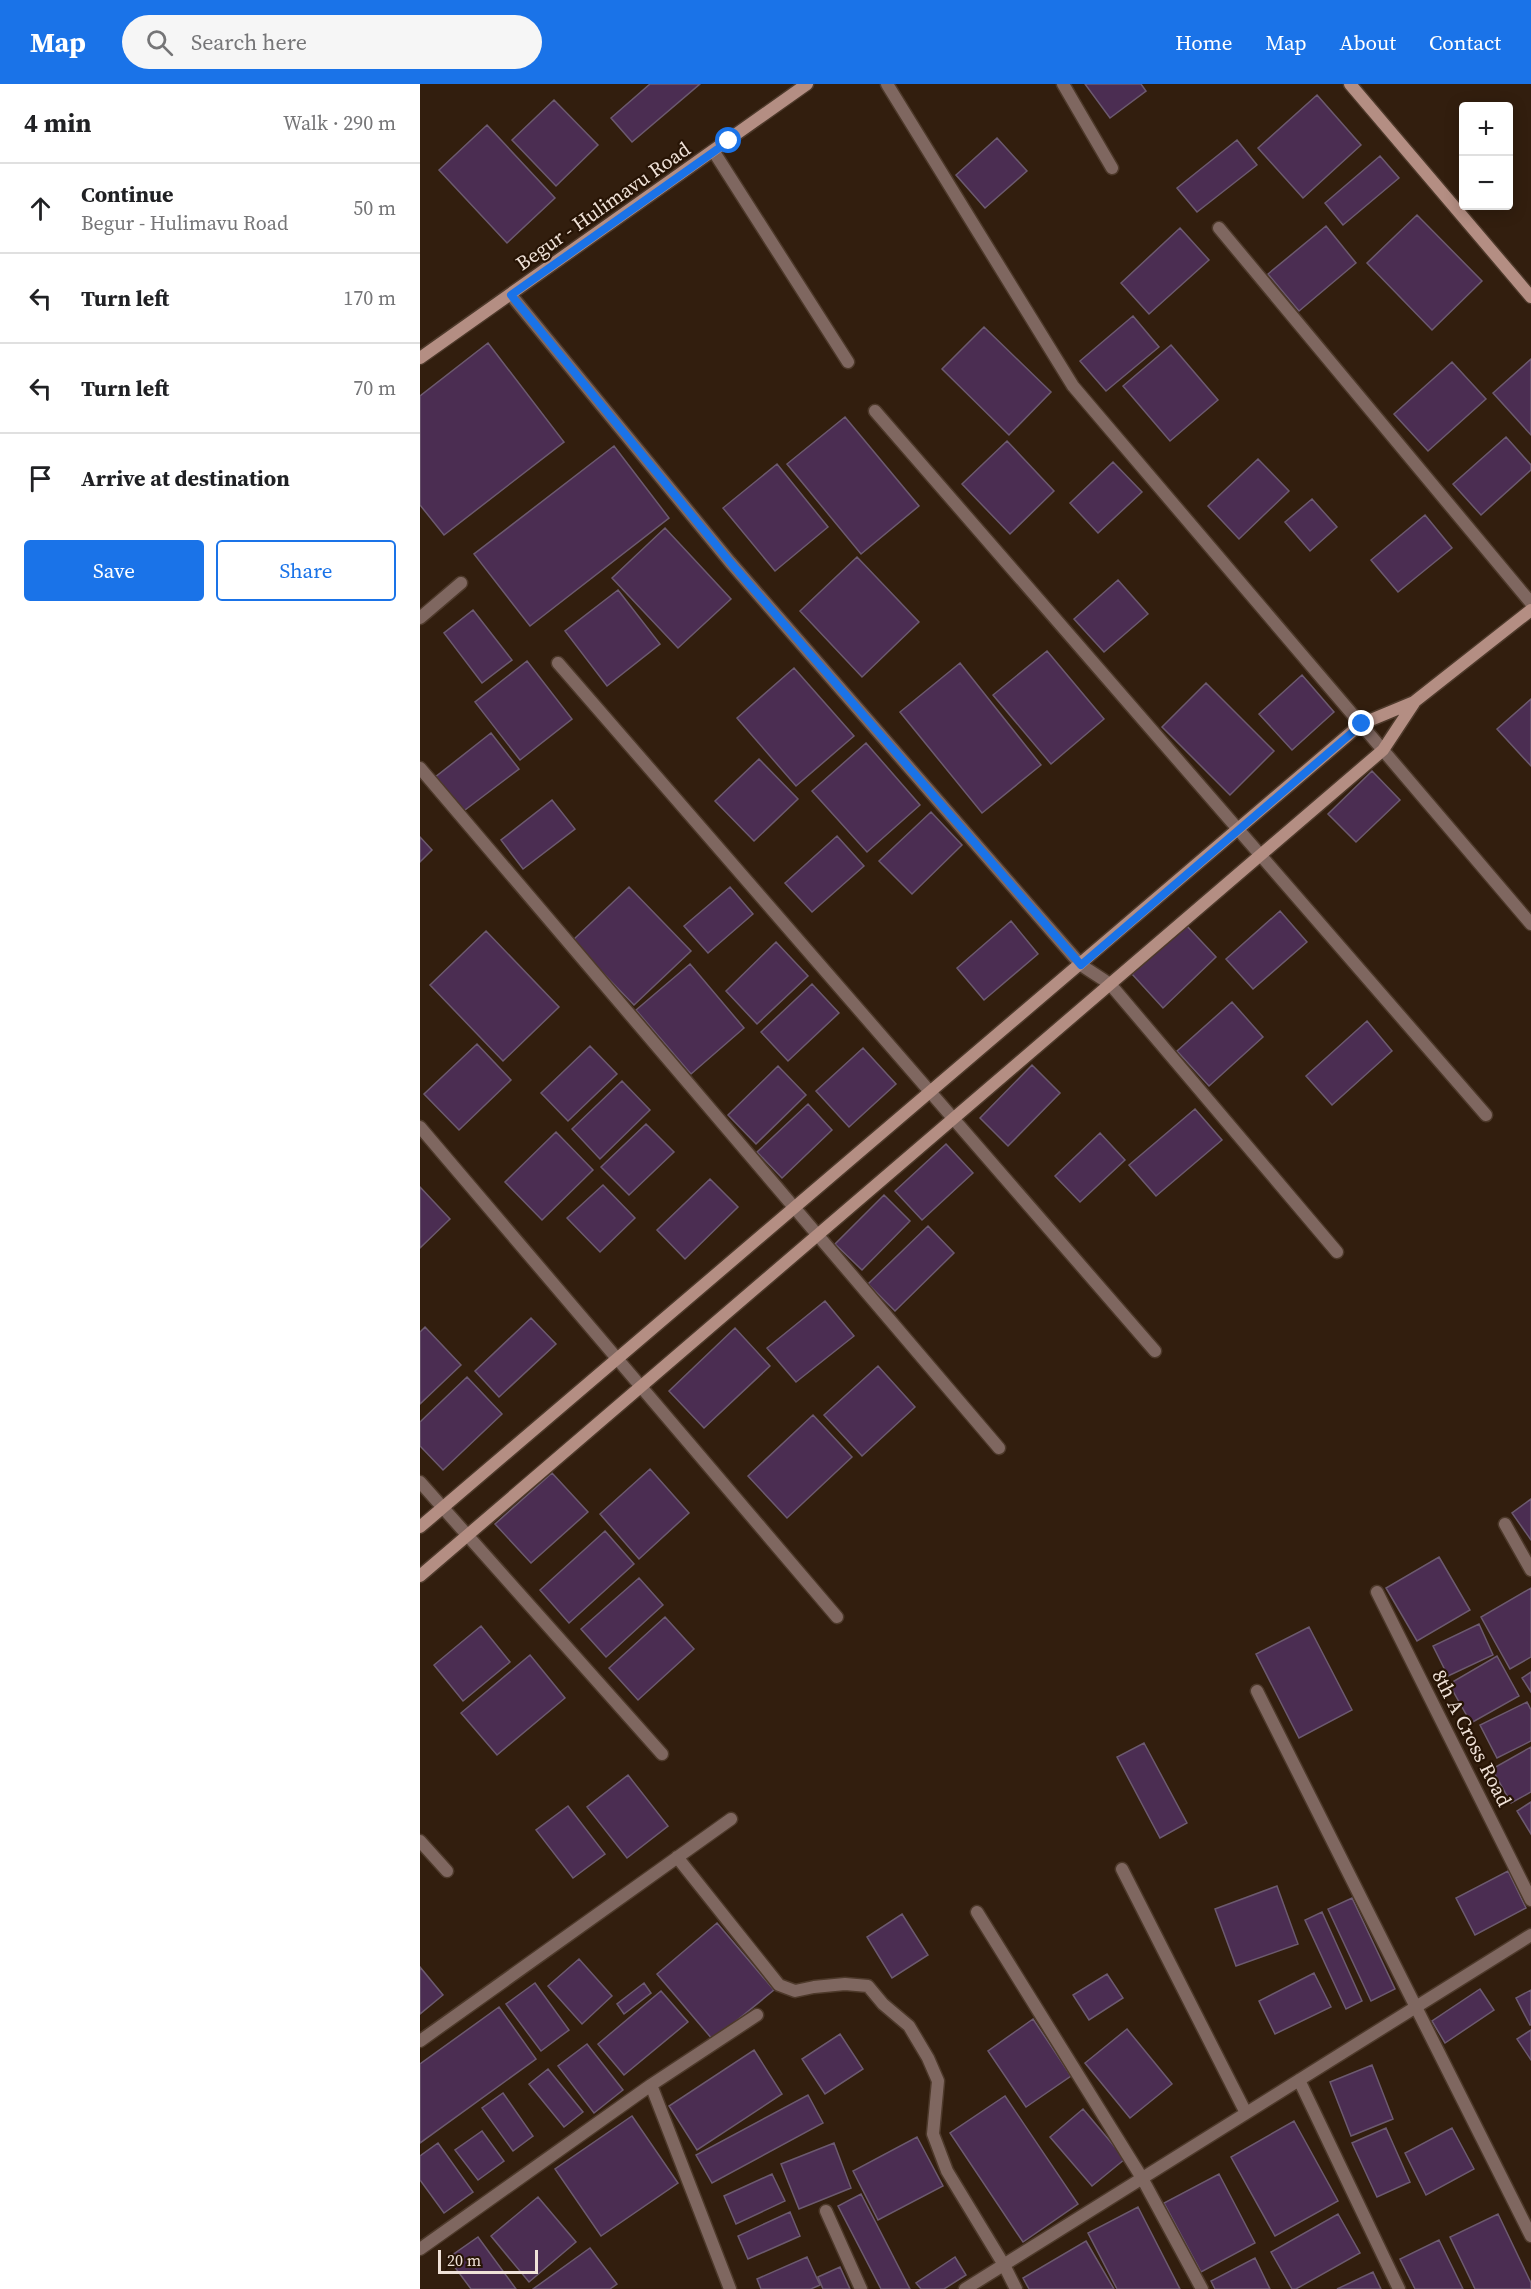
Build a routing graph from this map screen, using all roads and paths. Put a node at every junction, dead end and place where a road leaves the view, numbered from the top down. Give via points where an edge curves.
1 (807, 84) edge
2 (887, 84) edge
3 (1063, 84) edge
4 (1350, 84) edge
5 (714, 152) junction
6 (1112, 168) dead end
7 (1219, 228) dead end
8 (511, 295) junction
9 (1531, 297) edge
10 (420, 358) edge
11 (848, 362) dead end
12 (875, 411) dead end
13 (461, 583) dead end
14 (1531, 603) edge
15 (1531, 610) edge
16 (420, 618) edge
17 (558, 663) dead end
18 (1414, 702) junction
19 (1362, 724) junction
20 (1383, 750) junction
21 (420, 768) edge
22 (1237, 830) junction
23 (1259, 856) junction
24 (1531, 924) edge
25 (1081, 965) junction
26 (1110, 984) junction
27 (930, 1092) junction
28 (1486, 1115) dead end
29 (954, 1118) junction
30 (420, 1127) edge
31 (795, 1208) junction
32 (818, 1235) junction
33 (1337, 1252) dead end
34 (1155, 1351) dead end
35 (617, 1359) junction
36 (640, 1387) junction
37 (999, 1448) dead end
38 (420, 1482) edge
39 (443, 1508) junction
40 (1505, 1524) dead end
41 (420, 1527) edge
42 (467, 1535) junction
43 (1531, 1570) edge
44 (420, 1576) edge
45 (1377, 1593) dead end
46 (837, 1617) dead end
47 (1257, 1691) dead end
48 (662, 1754) dead end
49 (731, 1819) dead end
50 (420, 1841) edge
51 (677, 1857) junction
52 (1122, 1869) dead end
53 (447, 1871) dead end
54 (1531, 1900) edge
55 (977, 1912) dead end
56 (1531, 1935) edge
57 (1416, 2007) junction
58 (757, 2015) dead end
59 (420, 2042) edge
60 (1299, 2080) junction
61 (651, 2085) junction
62 (1246, 2113) junction
63 (1142, 2178) junction
64 (826, 2211) dead end
65 (1531, 2236) edge
66 (420, 2249) edge
67 (1004, 2265) junction
68 (730, 2289) edge
69 (861, 2289) edge
70 (965, 2289) edge
71 (1016, 2289) edge
72 (1202, 2289) edge
73 (1399, 2289) edge

1 - 5 street, Begur - Hulimavu Road
2 - 19 street via 1073,386
3 - 6 street
4 - 9 street
5 - 8 street, Begur - Hulimavu Road
5 - 11 street
7 - 14 street
8 - 10 street, Begur - Hulimavu Road
8 - 25 street via 730,562
12 - 22 street
13 - 16 street
15 - 18 street
17 - 27 street
18 - 19 street
18 - 20 street
19 - 20 street
19 - 22 street
20 - 23 street
20 - 24 street
21 - 31 street
22 - 23 street
22 - 25 street
23 - 26 street
23 - 28 street
25 - 26 street
25 - 27 street
26 - 29 street
26 - 33 street
27 - 29 street
27 - 31 street
29 - 32 street
29 - 34 street
30 - 35 street
31 - 32 street
31 - 35 street
32 - 36 street
32 - 37 street
35 - 36 street
35 - 39 street
36 - 42 street
36 - 46 street
38 - 39 street
39 - 41 street
39 - 42 street
40 - 43 street
42 - 44 street
42 - 48 street
45 - 54 street, 8th A Cross Road
47 - 57 street
49 - 51 street
50 - 53 street
51 - 59 street
51 - 67 street via 778,1985 795,1991 814,1986 868,1986 909,2026 938,2081 933,2134 947,2171
52 - 62 street
55 - 63 street
56 - 57 street
57 - 60 street
57 - 65 street
58 - 61 street
60 - 62 street
60 - 73 street
61 - 66 street
61 - 68 street
62 - 63 street
63 - 67 street
63 - 72 street
64 - 69 street
67 - 70 street
67 - 71 street

